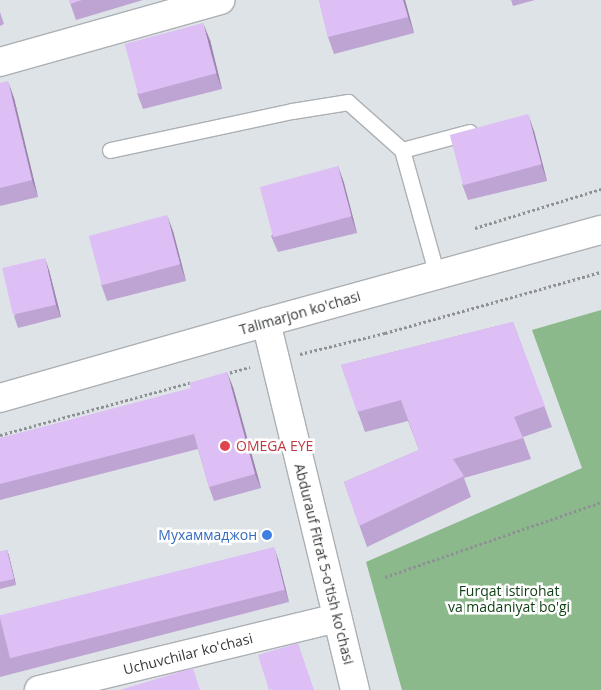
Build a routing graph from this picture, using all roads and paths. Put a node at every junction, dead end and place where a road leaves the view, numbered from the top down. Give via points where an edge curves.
1 (220, 0) edge
2 (0, 62) edge
3 (488, 127) edge
4 (110, 150) dead end
5 (402, 150) junction
6 (601, 189) edge
7 (475, 228) dead end
8 (601, 230) edge
9 (437, 275) junction
10 (266, 322) junction
11 (0, 398) edge
12 (601, 502) edge
13 (385, 577) dead end
14 (336, 618) junction
15 (39, 690) edge
16 (356, 690) edge

1 - 2 street
3 - 5 lane
4 - 5 lane via 292,110 348,102
5 - 9 lane
6 - 7 path
8 - 9 street, Talimarjon ko'chasi
9 - 10 street, Talimarjon ko'chasi
10 - 11 street, Talimarjon ko'chasi
10 - 14 street, Abdurauf Fitrat 5-o'tish ko'chasi
12 - 13 path
14 - 15 street, Uchuvchilar ko'chasi
14 - 16 street, Abdurauf Fitrat 5-o'tish ko'chasi

